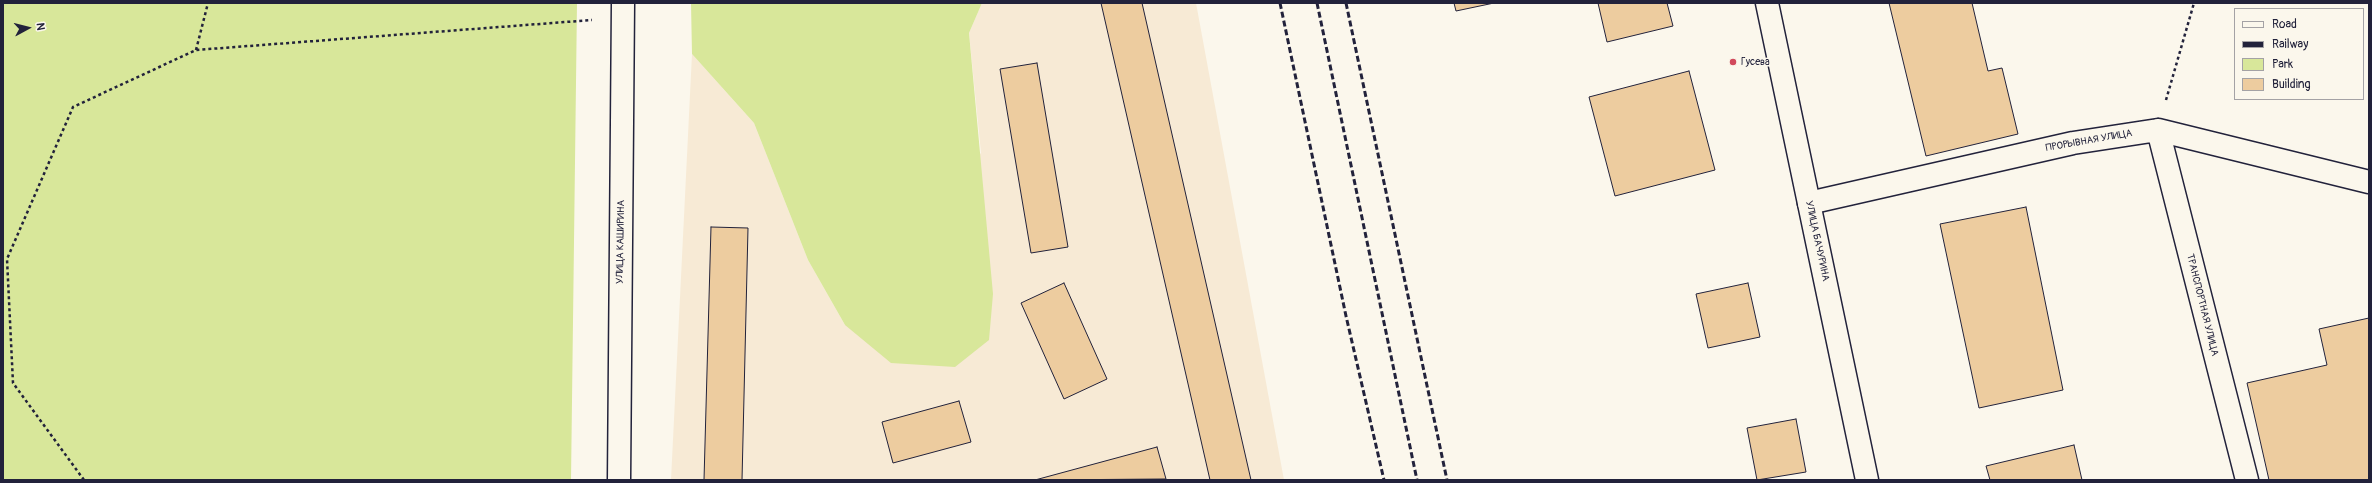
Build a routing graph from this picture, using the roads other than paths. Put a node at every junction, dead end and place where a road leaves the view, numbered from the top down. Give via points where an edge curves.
1 (1767, 3) edge
2 (623, 11) edge
3 (2158, 130) junction
4 (2369, 182) edge
5 (1809, 203) junction
6 (619, 480) edge
7 (1867, 480) edge
8 (2247, 480) edge

1 - 5 street, УЛИЦА БАЧУРИНА
2 - 6 street, УЛИЦА КАШИРИНА
3 - 4 street, ПРОРЫВНАЯ УЛИЦА
3 - 5 street, ПРОРЫВНАЯ УЛИЦА via 2073,143
3 - 8 street, ТРАНСПОРТНАЯ УЛИЦА
5 - 7 street, УЛИЦА БАЧУРИНА

